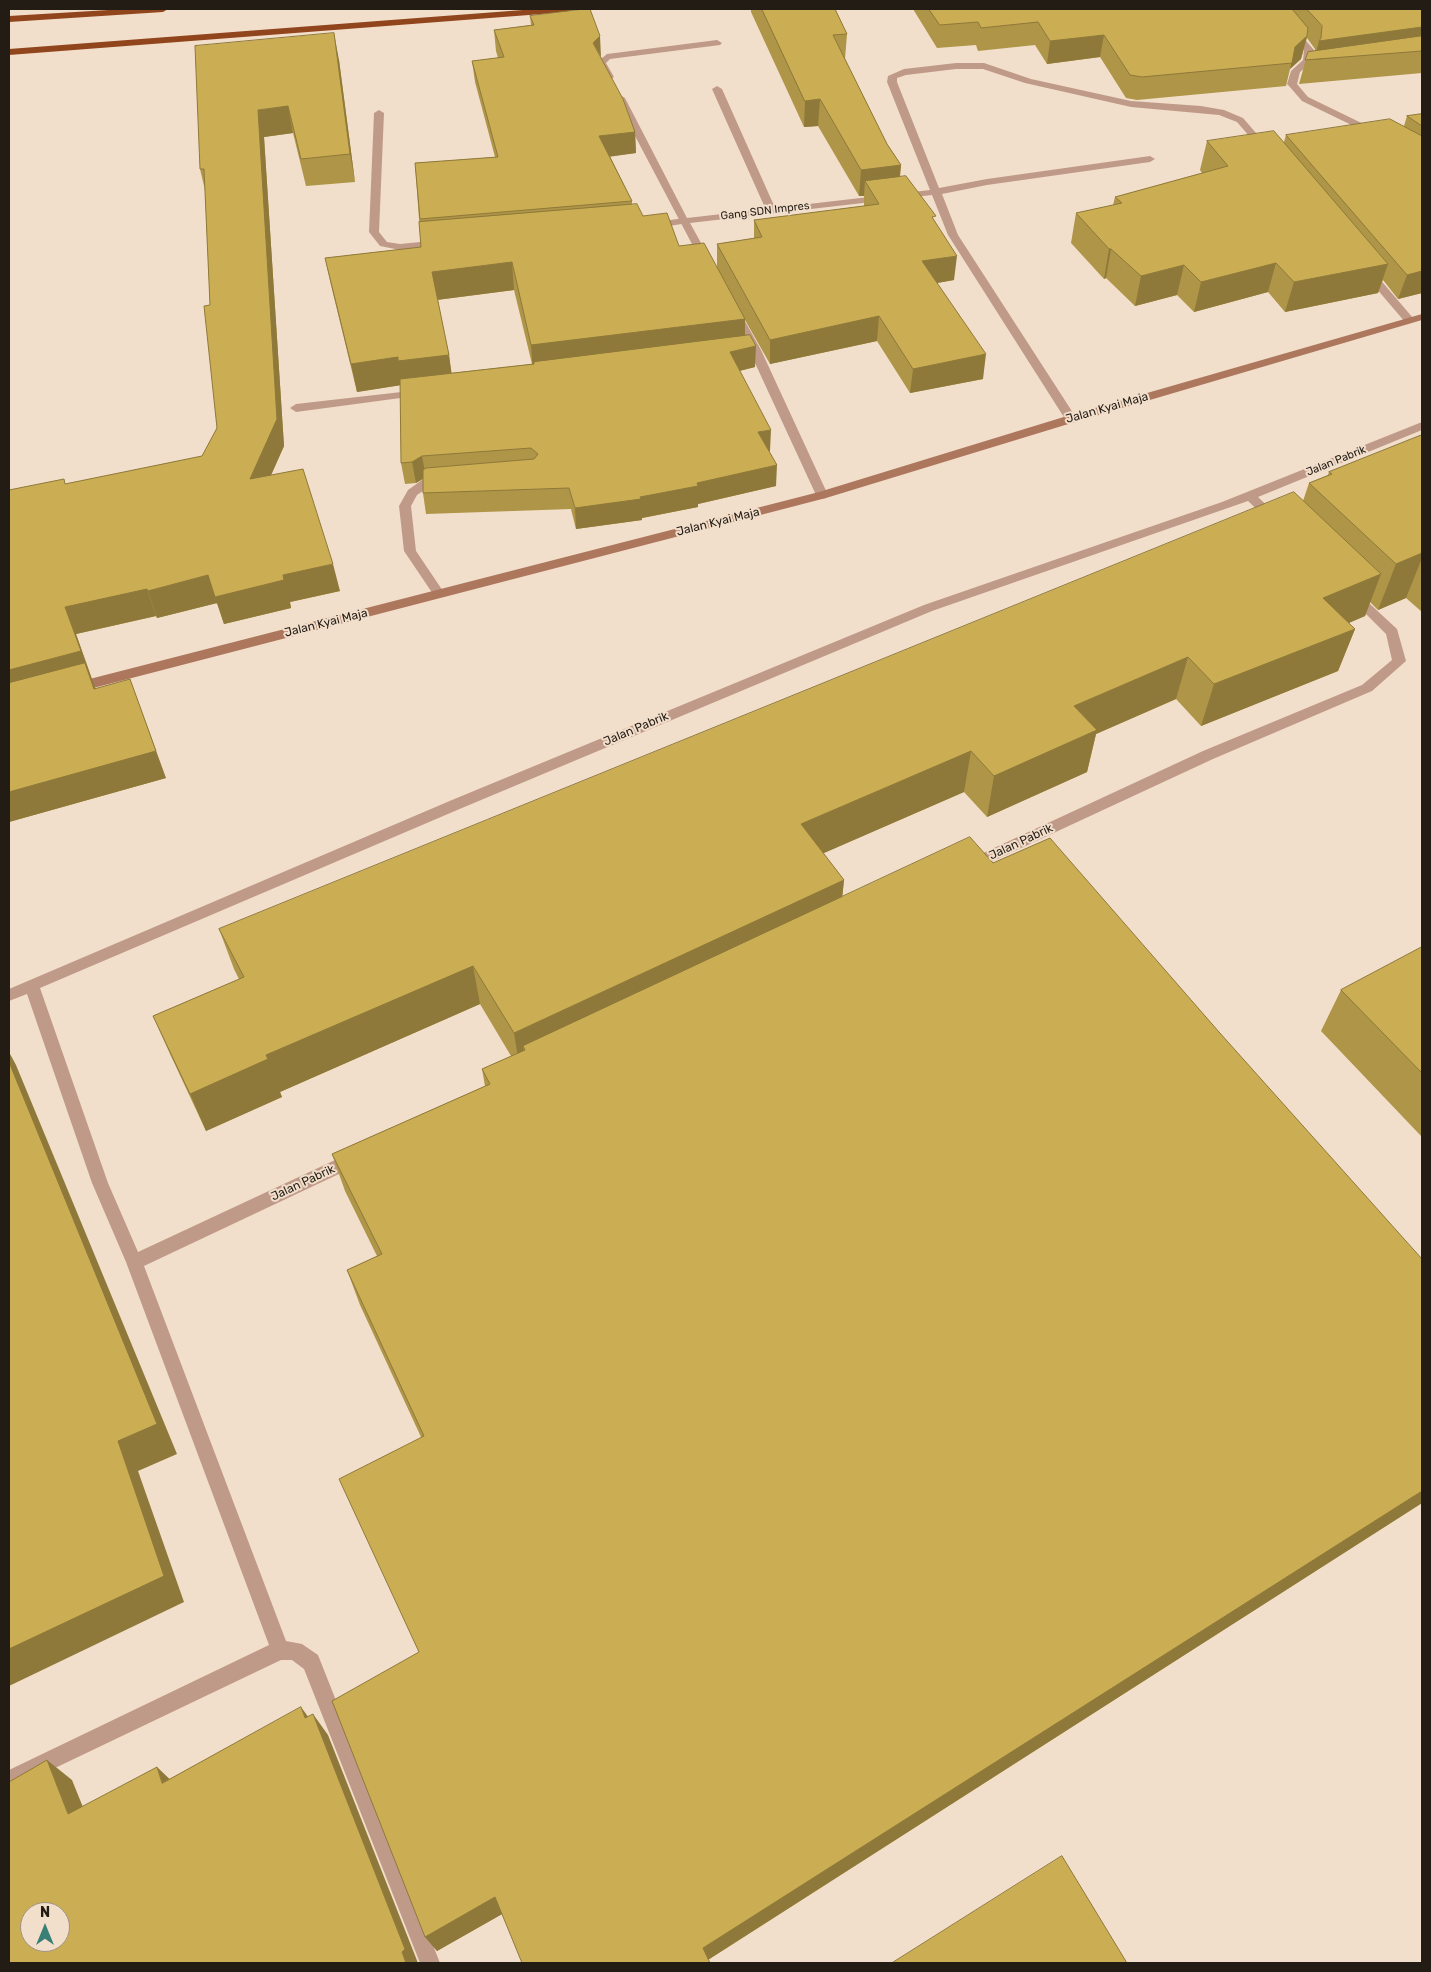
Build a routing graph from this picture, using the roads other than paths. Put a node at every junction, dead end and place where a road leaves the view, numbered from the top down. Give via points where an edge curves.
1 (163, 9) edge
2 (568, 9) edge
3 (9, 19) edge
4 (1290, 27) edge
5 (717, 43) dead end
6 (9, 52) edge
7 (1315, 69) edge
8 (1296, 72) junction
9 (718, 90) dead end
10 (379, 113) dead end
11 (1379, 135) edge
12 (1150, 159) dead end
13 (1274, 160) edge
14 (936, 192) junction
15 (771, 210) junction
16 (684, 221) junction
17 (639, 227) edge
18 (450, 242) edge
19 (1360, 262) edge
20 (713, 272) edge
21 (732, 307) edge
22 (1422, 317) edge
23 (1409, 320) junction
24 (433, 391) edge
25 (296, 408) dead end
26 (1071, 419) junction
27 (1422, 426) edge
28 (455, 481) edge
29 (822, 495) junction
30 (1250, 496) junction
31 (1286, 530) edge
32 (1342, 585) edge
33 (440, 594) junction
34 (60, 692) edge
35 (960, 870) edge
36 (32, 986) junction
37 (9, 994) edge
38 (367, 1153) edge
39 (134, 1262) junction
40 (280, 1650) junction
41 (9, 1780) edge
42 (430, 1963) edge

1 - 3 highway
2 - 6 highway
4 - 8 street via 1309,50 1308,61
5 - 16 street via 607,57 602,63
7 - 8 street
8 - 11 street via 1292,84 1305,99
9 - 15 street
10 - 18 street via 374,232 384,244 400,247
12 - 14 street, Gang SDN Impres
13 - 14 street via 1240,120 1221,112 1131,104 1028,81 984,66 898,73 892,82
14 - 15 street, Gang SDN Impres
14 - 26 street via 953,235
15 - 16 street, Gang SDN Impres
16 - 17 street, Gang SDN Impres
16 - 20 street
19 - 23 street
21 - 29 street
22 - 23 main road, Jalan Kyai Maja
23 - 26 main road, Jalan Kyai Maja
24 - 25 street
26 - 29 main road, Jalan Kyai Maja
27 - 30 street, Jalan Pabrik
28 - 33 street via 426,483 412,493 405,506 410,551
29 - 33 main road, Jalan Kyai Maja
30 - 31 street
30 - 36 street, Jalan Pabrik via 928,608
32 - 35 street, Jalan Pabrik via 1392,632 1400,661 1367,688 1208,755
33 - 34 main road, Jalan Kyai Maja
36 - 37 street, Jalan Pabrik
36 - 39 street via 100,1183
38 - 39 street, Jalan Pabrik
39 - 40 street
40 - 41 street
40 - 42 street via 295,1651 311,1662

